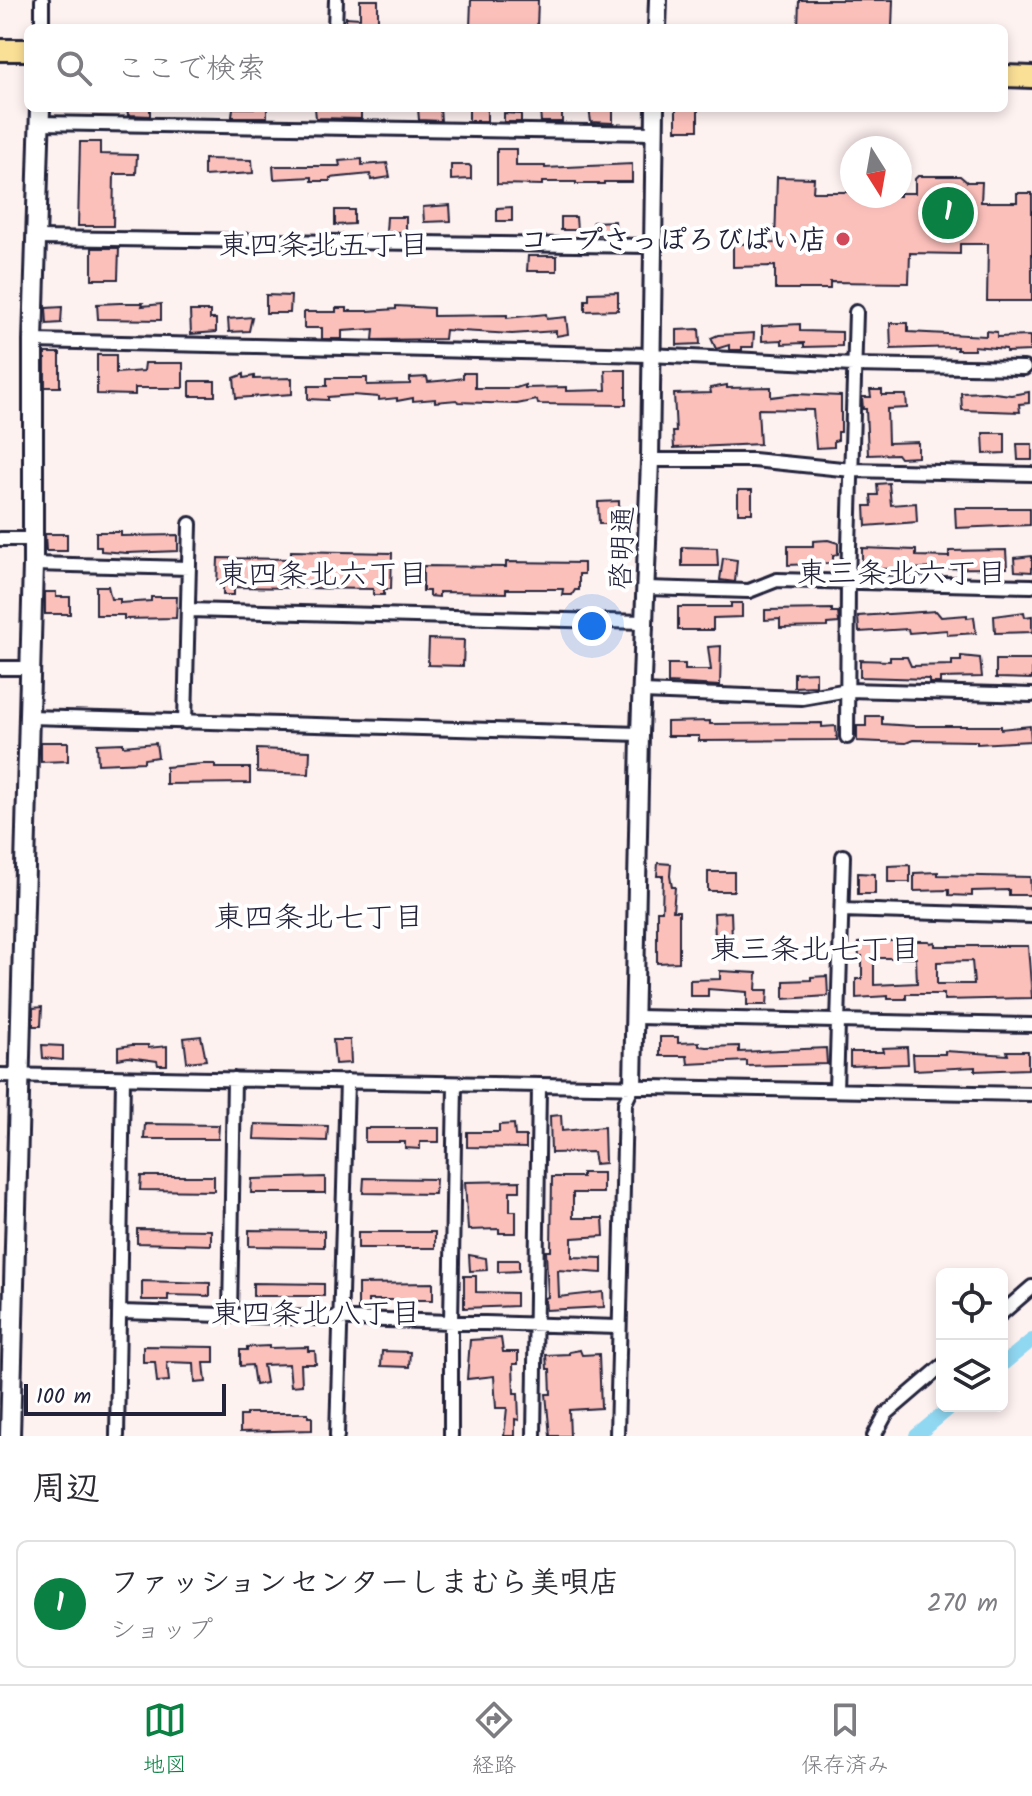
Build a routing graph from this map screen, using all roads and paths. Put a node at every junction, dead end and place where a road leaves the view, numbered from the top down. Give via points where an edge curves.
1 (42, 0) edge
2 (336, 0) edge
3 (658, 0) edge
4 (42, 24) edge
5 (335, 24) edge
6 (657, 24) edge
7 (0, 50) edge
8 (24, 50) edge
9 (1008, 76) edge
10 (1032, 77) edge
11 (655, 112) edge
12 (40, 115) edge
13 (654, 133) junction
14 (36, 238) junction
15 (651, 246) junction
16 (856, 312) dead end
17 (33, 341) junction
18 (649, 355) junction
19 (853, 365) junction
20 (1024, 368) dead end
21 (650, 460) junction
22 (852, 470) junction
23 (1032, 474) edge
24 (190, 524) dead end
25 (0, 539) edge
26 (31, 539) junction
27 (33, 564) junction
28 (189, 568) junction
29 (848, 580) junction
30 (1032, 586) edge
31 (646, 588) junction
32 (188, 610) junction
33 (645, 622) junction
34 (0, 668) edge
35 (30, 668) junction
36 (848, 690) junction
37 (642, 692) junction
38 (1032, 695) edge
39 (29, 717) junction
40 (185, 722) junction
41 (640, 734) junction
42 (847, 737) dead end
43 (843, 856) dead end
44 (842, 910) junction
45 (1032, 916) edge
46 (636, 1017) junction
47 (837, 1020) junction
48 (1032, 1025) edge
49 (0, 1075) edge
50 (19, 1075) junction
51 (123, 1078) junction
52 (234, 1079) junction
53 (347, 1081) junction
54 (455, 1084) junction
55 (633, 1086) junction
56 (539, 1087) junction
57 (836, 1090) junction
58 (1032, 1094) edge
59 (1032, 1287) edge
60 (1008, 1308) edge
61 (121, 1312) junction
62 (230, 1315) junction
63 (339, 1319) junction
64 (451, 1322) junction
65 (535, 1323) junction
66 (618, 1327) junction
67 (936, 1371) edge
68 (10, 1436) edge
69 (117, 1436) edge
70 (337, 1436) edge
71 (451, 1436) edge
72 (534, 1436) edge
73 (617, 1436) edge
74 (874, 1436) edge

1 - 4 street
2 - 5 street
3 - 6 street
7 - 8 main road
9 - 10 main road
11 - 13 street, 啓明通
12 - 13 street
12 - 14 main road
13 - 15 street, 啓明通
14 - 15 street
14 - 17 main road
15 - 18 street, 啓明通
16 - 19 street
17 - 18 street
17 - 26 main road
18 - 19 street
18 - 21 street, 啓明通
19 - 20 street
19 - 22 street
21 - 22 street via 753,460
21 - 31 street, 啓明通
22 - 23 street
22 - 29 street
24 - 28 street
25 - 26 street
26 - 27 main road
27 - 28 street
27 - 35 main road
28 - 32 street
29 - 30 street
29 - 31 street via 777,580 749,591
29 - 36 street
31 - 33 street, 啓明通
32 - 33 street
32 - 40 street
33 - 37 street, 啓明通
34 - 35 street
35 - 39 main road
36 - 37 street via 802,698
36 - 38 street
36 - 42 street
37 - 41 street, 啓明通
39 - 40 street
39 - 50 main road
40 - 41 street
41 - 46 street, 啓明通
43 - 44 street
44 - 45 street
44 - 47 street
46 - 47 street
46 - 55 street, 啓明通
47 - 48 street
47 - 57 street
49 - 50 street
50 - 51 street
50 - 68 main road
51 - 52 street
51 - 61 street
52 - 53 street
52 - 62 street
53 - 54 street
53 - 63 street
54 - 56 street
54 - 64 street
55 - 56 street
55 - 57 street
55 - 66 street via 625,1103
56 - 65 street
57 - 58 street
59 - 60 street
61 - 62 street
61 - 69 street
62 - 63 street
63 - 64 street
63 - 70 street
64 - 65 street
64 - 71 street
65 - 66 street
65 - 72 street
66 - 73 street
67 - 74 street via 886,1414

